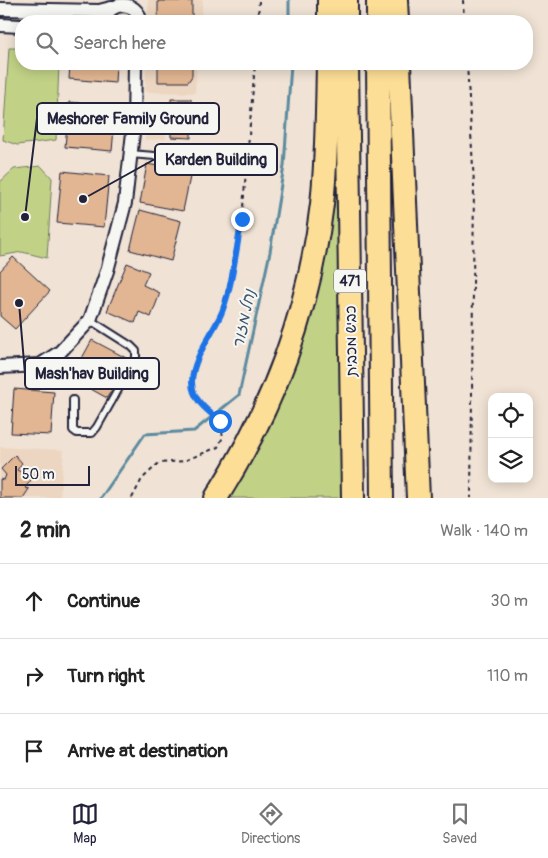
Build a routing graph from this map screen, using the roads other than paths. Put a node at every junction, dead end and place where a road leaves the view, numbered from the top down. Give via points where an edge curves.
1 (329, 0) edge
2 (346, 0) edge
3 (378, 0) edge
4 (396, 0) edge
5 (125, 2) edge
6 (112, 8) junction
7 (0, 9) edge
8 (139, 11) edge
9 (106, 15) edge
10 (328, 15) edge
11 (346, 15) edge
12 (378, 15) edge
13 (397, 15) edge
14 (0, 25) edge
15 (15, 26) edge
16 (135, 70) edge
17 (328, 70) edge
18 (347, 70) edge
19 (378, 70) edge
20 (399, 70) edge
21 (130, 154) junction
22 (192, 159) dead end
23 (407, 216) junction
24 (90, 320) junction
25 (0, 367) edge
26 (73, 400) dead end
27 (216, 498) edge
28 (353, 498) edge
29 (382, 498) edge
30 (406, 498) edge
31 (418, 498) edge

1 - 10 highway
2 - 11 highway
3 - 12 highway
4 - 13 highway
5 - 6 street
5 - 8 street
6 - 7 street via 99,11
6 - 9 street
14 - 15 street
16 - 21 street
17 - 27 highway via 322,205 297,327 267,406
18 - 28 highway, כביש מכבית / 471
19 - 29 highway, כביש מכבית / 471
20 - 23 highway
21 - 22 lane
21 - 24 street via 125,203
23 - 30 highway
23 - 31 highway
24 - 25 street via 60,352 40,365
24 - 26 lane via 131,346 136,351 136,358 92,433 73,430

